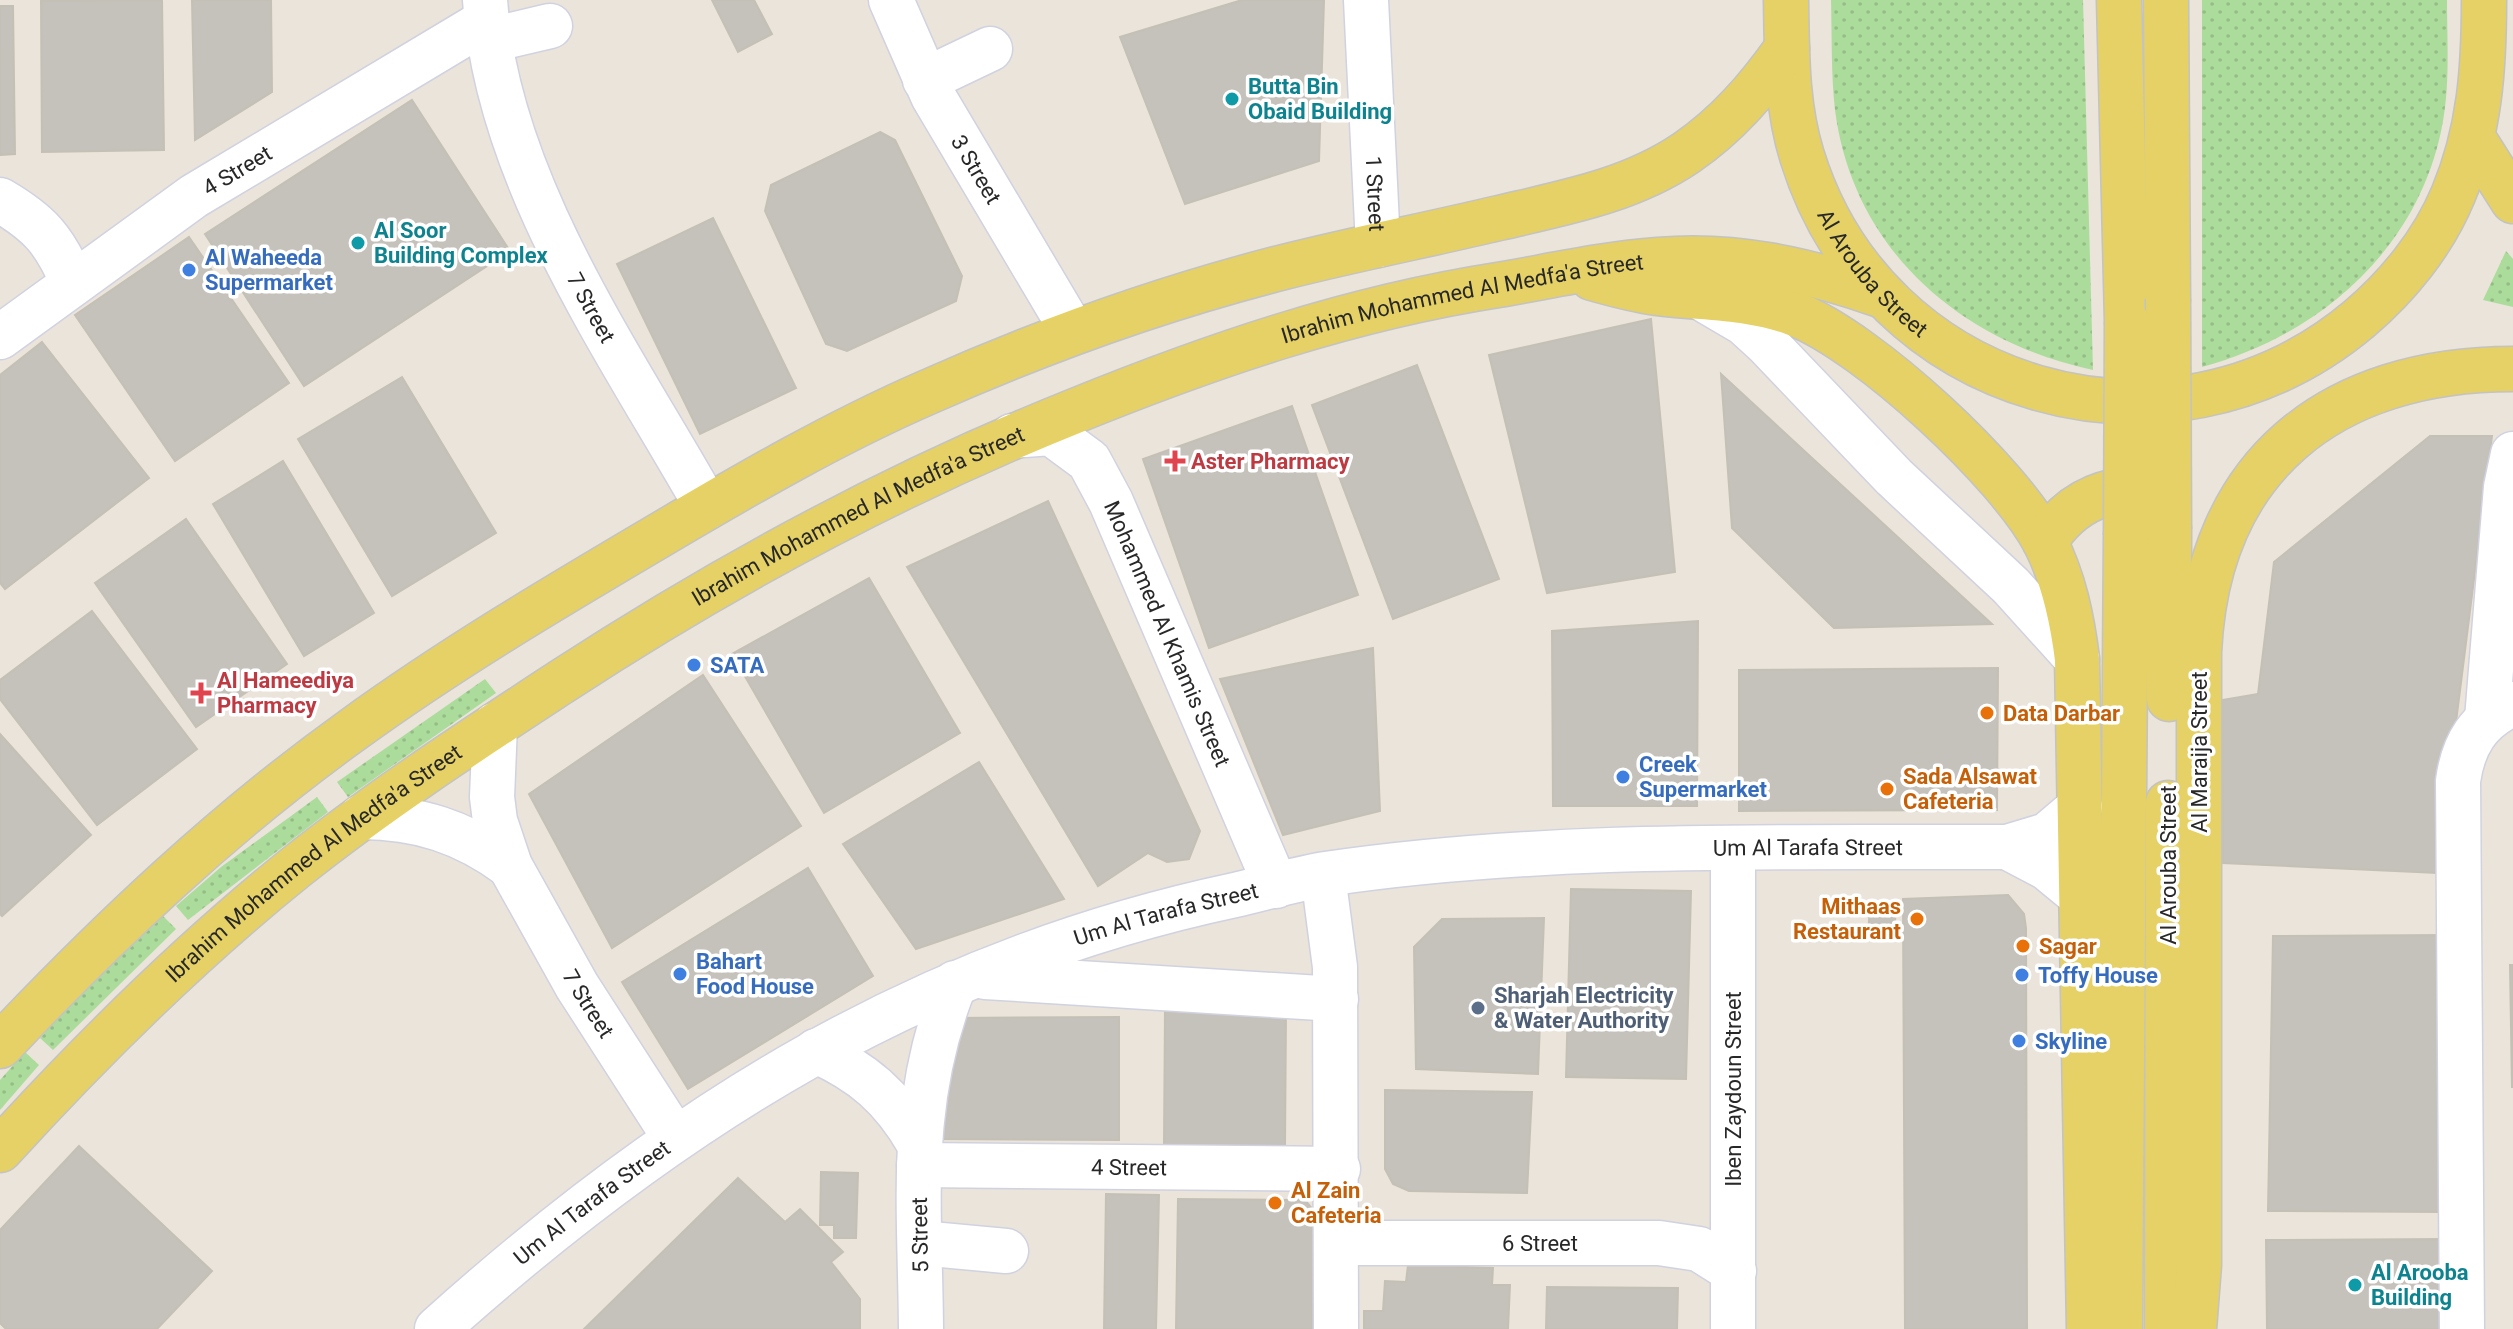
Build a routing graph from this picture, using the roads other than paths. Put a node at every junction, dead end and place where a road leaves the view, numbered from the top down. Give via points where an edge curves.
1 (891, 0) edge
2 (1366, 0) edge
3 (1786, 0) edge
4 (2119, 0) edge
5 (2166, 0) edge
6 (2484, 0) edge
7 (487, 20) edge
8 (550, 26) dead end
9 (1787, 48) junction
10 (990, 49) dead end
11 (925, 80) junction
12 (2473, 138) junction
13 (0, 200) edge
14 (2513, 201) edge
15 (1430, 234) junction
16 (1378, 245) junction
17 (1572, 273) junction
18 (72, 281) junction
19 (1880, 295) junction
20 (1698, 296) junction
21 (1073, 332) junction
22 (1282, 334) junction
23 (0, 337) edge
24 (2513, 369) edge
25 (1012, 436) junction
26 (2513, 454) edge
27 (707, 507) junction
28 (2045, 542) junction
29 (2218, 542) junction
30 (2077, 659) junction
31 (2500, 711) edge
32 (495, 725) junction
33 (2080, 807) junction
34 (361, 817) junction
35 (2007, 847) junction
36 (1733, 848) junction
37 (510, 866) junction
38 (1323, 875) junction
39 (1276, 886) junction
40 (2081, 896) junction
41 (963, 980) junction
42 (1336, 999) junction
43 (0, 1046) edge
44 (816, 1051) junction
45 (675, 1138) junction
46 (0, 1150) edge
47 (918, 1153) junction
48 (1338, 1169) junction
49 (920, 1243) junction
50 (1338, 1243) junction
51 (1006, 1251) dead end
52 (1734, 1271) junction
53 (437, 1329) edge
54 (921, 1329) edge
55 (1336, 1329) edge
56 (1733, 1329) edge
57 (2089, 1329) edge
58 (2120, 1329) edge
59 (2167, 1329) edge
60 (2194, 1329) edge
61 (2462, 1329) edge

1 - 11 street, 3 Street
2 - 16 street, 1 Street
3 - 9 main road, Al Arouba Street
4 - 58 main road, Al Arouba Street, bridge via 2127,322
5 - 59 main road, Al Arouba Street, bridge
6 - 12 main road, Al Arouba Street via 2481,96
7 - 8 street, 4 Street
7 - 18 street, 4 Street via 259,154
7 - 27 street, 7 Street via 504,100 529,177 562,250
9 - 15 main road via 1740,108 1712,134 1648,175 1576,200
9 - 19 main road, Al Arouba Street via 1790,102 1801,155 1820,205
10 - 11 street
11 - 21 street, 3 Street
12 - 14 main road
12 - 19 main road, Al Arouba Street via 2453,197 2430,238 2383,299 2335,339 2281,371 2223,391 2161,402 2099,401 2038,389 1980,367 1927,335
13 - 18 street via 31,218 57,246
15 - 16 main road
15 - 22 main road via 1411,266 1325,293 1296,315
16 - 21 main road via 1189,293
17 - 19 main road, Ibrahim Mohammed Al Medfa'a Street via 1706,258 1795,269
17 - 20 main road via 1655,293
17 - 22 main road, Ibrahim Mohammed Al Medfa'a Street via 1399,303
18 - 23 street, 4 Street
20 - 28 main road via 1782,310 1853,345 1987,466
20 - 30 street via 1744,323 1767,344 1894,477 2011,586
21 - 27 main road via 896,407
22 - 25 main road, Ibrahim Mohammed Al Medfa'a Street
24 - 29 main road, Al Maraija Street via 2422,376 2338,407 2267,464 2231,513
25 - 32 main road, Ibrahim Mohammed Al Medfa'a Street via 768,554
25 - 39 street, Mohammed Al Khamis Street via 1051,433 1089,461
26 - 31 street via 2506,487
27 - 43 main road via 540,605 347,734 155,892
28 - 29 main road via 2068,512 2094,497 2122,490 2178,501
28 - 30 main road via 2061,580
29 - 60 main road, Al Maraija Street via 2203,596 2199,652 2199,1265
30 - 33 main road
31 - 61 street via 2471,736 2458,781
32 - 34 main road, Ibrahim Mohammed Al Medfa'a Street
32 - 37 street, 7 Street via 492,797
33 - 35 street, Um Al Tarafa Street via 2047,835
33 - 40 main road
34 - 37 street, 7 Street via 441,827
34 - 46 main road, Ibrahim Mohammed Al Medfa'a Street via 176,969
35 - 36 street, Um Al Tarafa Street
35 - 40 street, Um Al Tarafa Street via 2047,868
36 - 38 street, Um Al Tarafa Street via 1506,856
36 - 52 street, Iben Zaydoun Street
37 - 45 street, 7 Street via 577,986
38 - 39 street, Um Al Tarafa Street
38 - 42 street via 1334,936
39 - 41 street, Um Al Tarafa Street via 1091,930
40 - 57 main road
41 - 42 street
41 - 44 street, Um Al Tarafa Street
41 - 47 street, 5 Street via 928,1066
42 - 48 street
44 - 45 street, Um Al Tarafa Street
44 - 47 street, 5 Street via 877,1085 901,1111
45 - 53 street, Um Al Tarafa Street via 575,1210
47 - 48 street, 4 Street
47 - 49 street, 5 Street
48 - 50 street
49 - 51 street
49 - 54 street, 5 Street
50 - 52 street, 6 Street via 1659,1243 1699,1249
50 - 55 street
52 - 56 street, Iben Zaydoun Street

